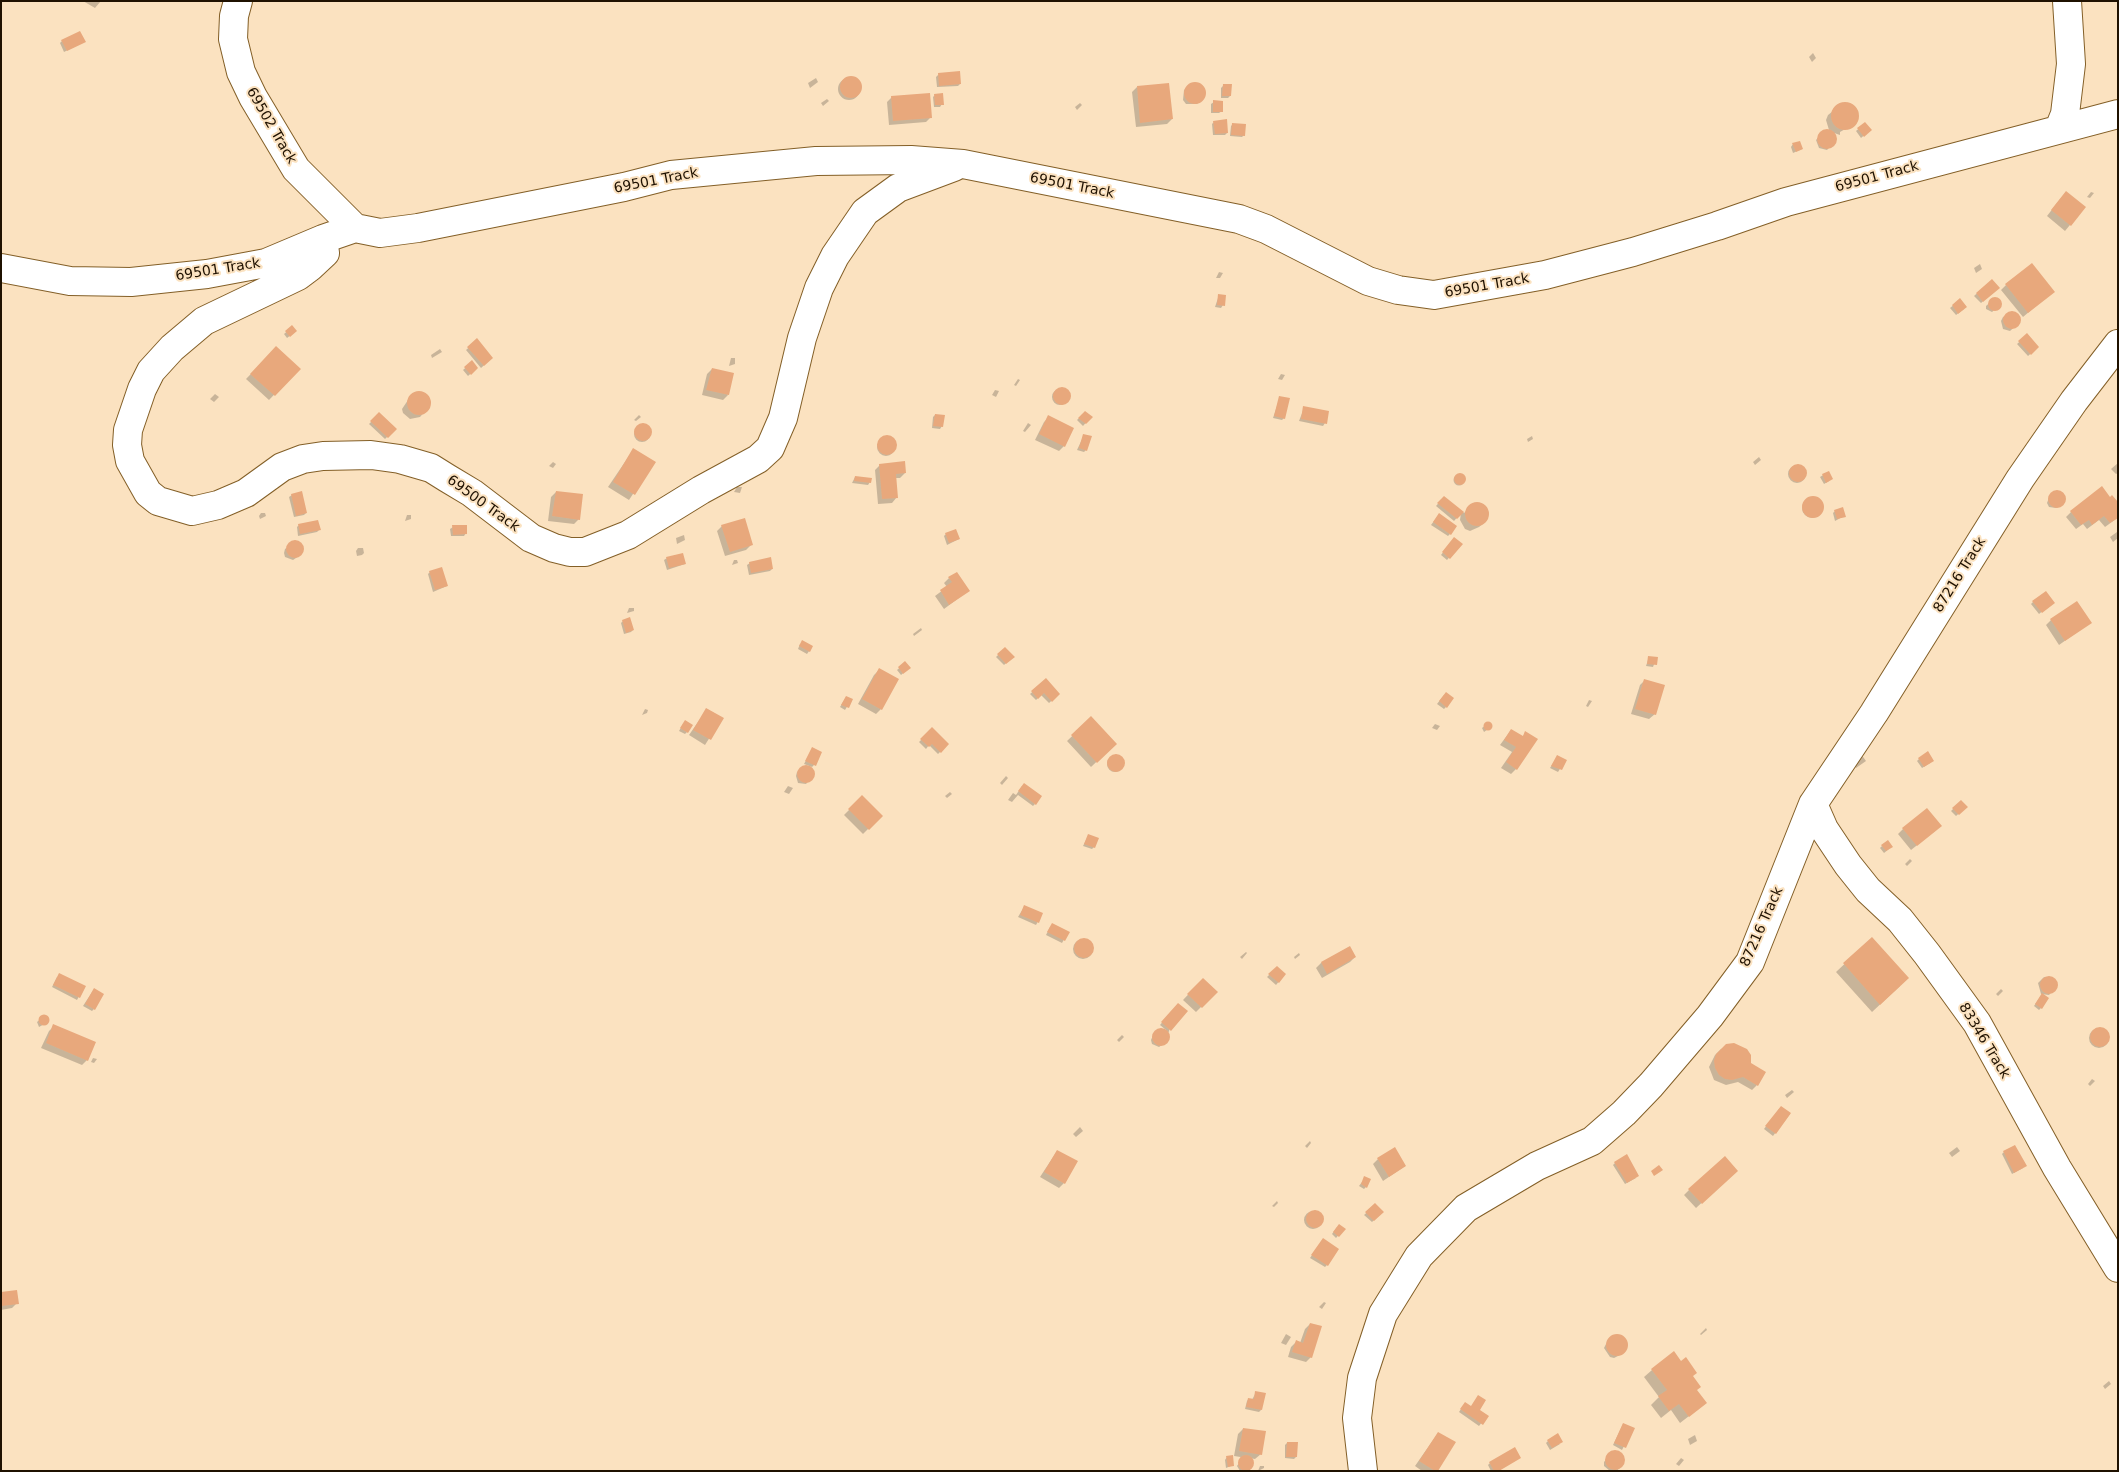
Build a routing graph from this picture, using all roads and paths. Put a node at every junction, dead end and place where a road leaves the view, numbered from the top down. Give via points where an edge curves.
1 (238, 1) edge
2 (2067, 1) edge
3 (2118, 114) edge
4 (2059, 129) junction
5 (963, 164) junction
6 (355, 228) junction
7 (324, 239) junction
8 (1, 268) edge
9 (2118, 344) edge
10 (1814, 804) junction
11 (2118, 1268) edge
12 (1362, 1471) edge

1 - 6 street, 69502 Track via 233,39 241,72 253,97 296,169
2 - 4 street via 2071,64
3 - 4 street, 69501 Track
4 - 5 street, 69501 Track via 1795,199 1572,268 1434,295 1398,290 1368,281 1266,229 1239,219
5 - 6 street, 69501 Track via 910,160 816,161 671,175 418,228 380,233
5 - 7 street, 69500 Track via 898,188 865,212 835,256 819,288 802,338 782,418 770,448 758,459 628,535 585,552 554,548 530,538 472,493 431,468 371,455 303,459 282,467 246,492 218,505 192,511 158,501 148,493 130,461 127,445 128,430 152,371 172,348 204,321 298,276 310,267 325,253
6 - 7 street, 69501 Track
7 - 8 street, 69501 Track via 266,263 207,274 131,282 70,281
9 - 10 street, 87216 Track via 2020,480
10 - 11 street, 83346 Track via 1824,829 1848,865 1868,890 1900,920 1976,1023 2057,1168
10 - 12 street, 87216 Track via 1750,962 1710,1016 1651,1085 1592,1141 1536,1166 1466,1208 1419,1256 1383,1314 1362,1378 1356,1418

